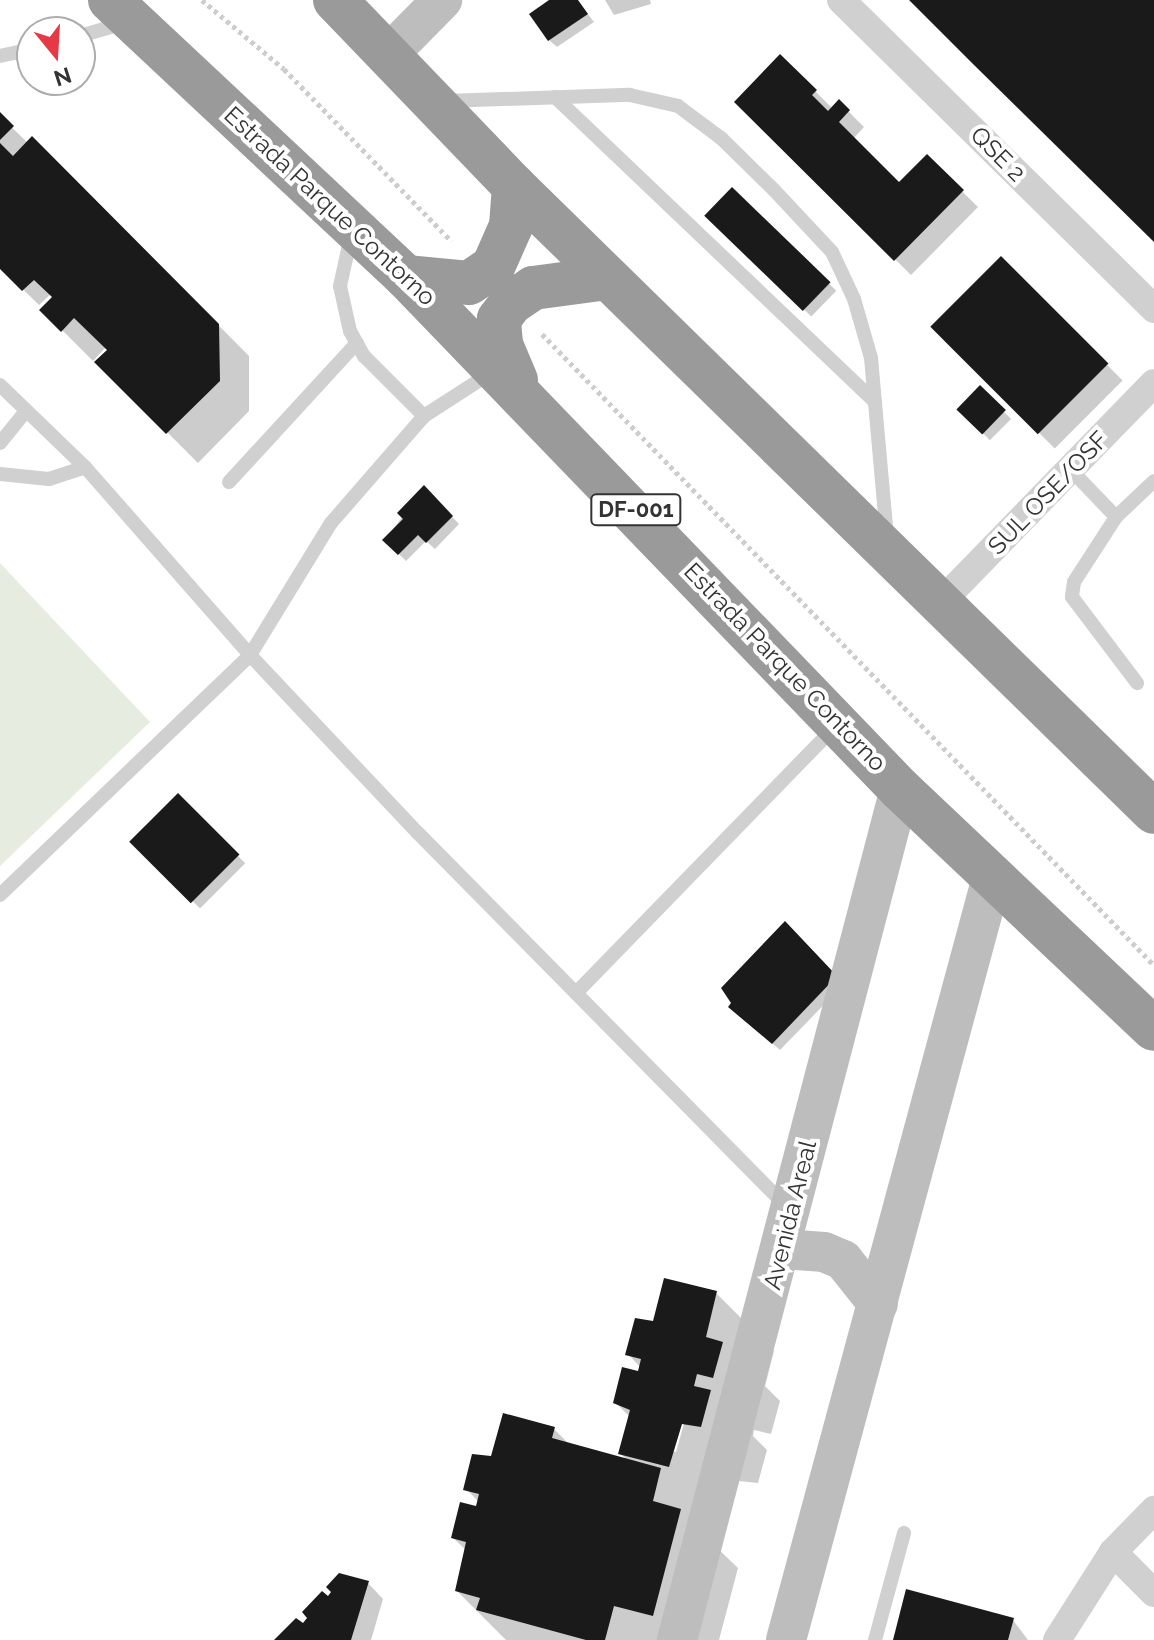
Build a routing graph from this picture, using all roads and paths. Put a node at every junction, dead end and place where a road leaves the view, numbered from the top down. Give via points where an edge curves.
1 (202, 0) edge
2 (335, 0) edge
3 (442, 0) edge
4 (841, 0) edge
5 (121, 10) edge
6 (96, 26) edge
7 (389, 54) junction
8 (555, 97) junction
9 (433, 101) junction
10 (514, 186) junction
11 (353, 228) junction
12 (406, 277) junction
13 (607, 278) junction
14 (497, 288) junction
15 (1154, 309) edge
16 (357, 343) junction
17 (509, 379) junction
18 (1154, 383) edge
19 (0, 385) edge
20 (875, 402) junction
21 (26, 411) junction
22 (424, 416) junction
23 (0, 443) edge
24 (85, 467) junction
25 (1071, 470) junction
26 (0, 474) edge
27 (1154, 481) edge
28 (229, 482) dead end
29 (1116, 517) junction
30 (888, 549) junction
31 (941, 602) junction
32 (250, 655) junction
33 (1137, 683) dead end
34 (838, 724) junction
35 (900, 789) junction
36 (1154, 812) edge
37 (993, 874) junction
38 (0, 895) edge
39 (1154, 965) edge
40 (576, 993) junction
41 (1154, 1029) edge
42 (787, 1230) junction
43 (878, 1304) junction
44 (1154, 1510) edge
45 (904, 1533) dead end
46 (1113, 1552) junction
47 (1154, 1593) edge
48 (677, 1640) edge
49 (786, 1640) edge
50 (875, 1640) edge
51 (1057, 1640) edge

1 - 14 path via 284,69
2 - 7 highway
3 - 7 main road
4 - 15 street, QSE 2
5 - 6 lane
5 - 11 highway, Estrada Parque Contorno / DF-001
7 - 9 highway
8 - 9 lane
8 - 20 lane
8 - 20 lane via 630,95 678,106 721,138 832,252 854,299 871,358
9 - 10 highway
10 - 13 highway
10 - 14 highway
11 - 12 highway, Estrada Parque Contorno / DF-001
11 - 16 lane via 340,286
12 - 14 highway
12 - 17 highway, Estrada Parque Contorno / DF-001
13 - 14 highway
13 - 30 highway
14 - 17 highway
14 - 39 path
16 - 22 lane
16 - 28 lane
17 - 22 lane
17 - 34 highway, Estrada Parque Contorno / DF-001
18 - 25 street, SUL OSE/OSF
19 - 21 lane
20 - 30 lane
21 - 23 lane
21 - 24 lane
22 - 32 lane via 331,523
24 - 26 lane via 49,479
24 - 32 lane
25 - 29 lane
25 - 31 street, SUL OSE/OSF
27 - 29 lane
29 - 33 lane via 1074,582 1072,597
30 - 31 highway
31 - 36 highway
32 - 38 lane
32 - 40 lane
34 - 35 highway, Estrada Parque Contorno / DF-001
34 - 40 lane
35 - 37 highway, Estrada Parque Contorno / DF-001
35 - 42 main road, Avenida Areal
37 - 41 highway, Estrada Parque Contorno / DF-001
37 - 43 main road
40 - 42 lane
42 - 43 main road via 843,1260
42 - 48 main road, Avenida Areal
43 - 49 main road
44 - 46 street
45 - 50 lane
46 - 47 street
46 - 51 street

